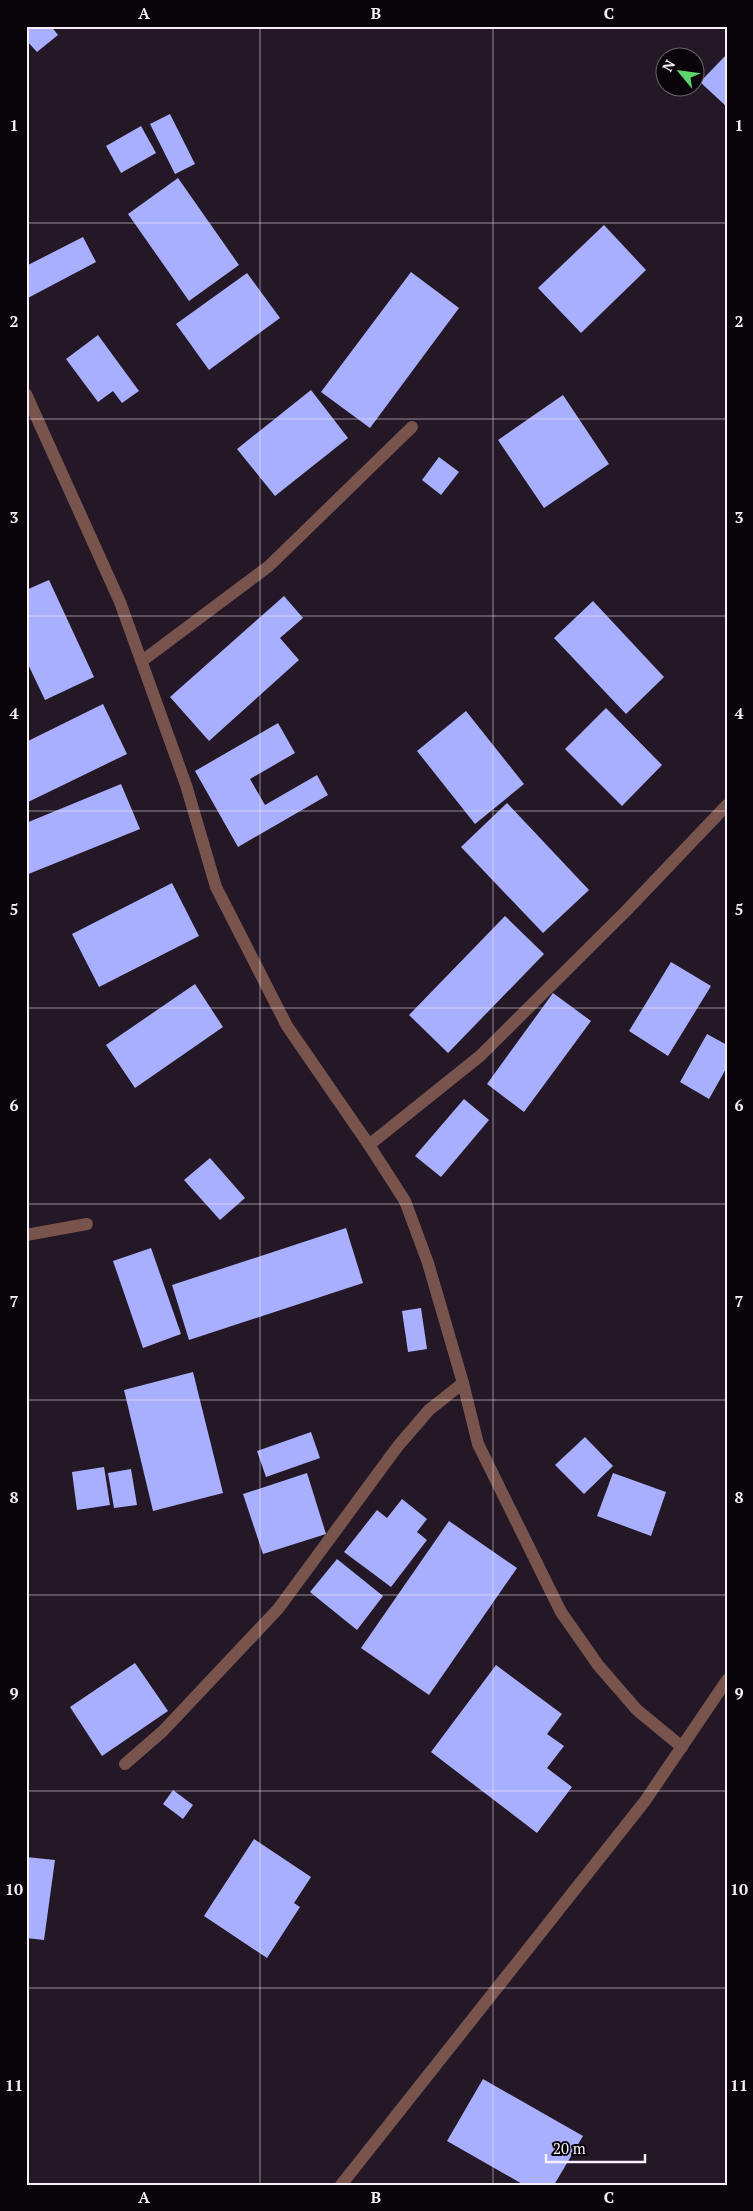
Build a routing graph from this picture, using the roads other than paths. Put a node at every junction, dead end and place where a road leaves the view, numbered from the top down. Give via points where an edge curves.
1 (26, 394) edge
2 (412, 427) dead end
3 (142, 661) junction
4 (727, 805) edge
5 (369, 1145) junction
6 (87, 1224) dead end
7 (26, 1235) edge
8 (464, 1383) junction
9 (727, 1680) edge
10 (682, 1747) junction
11 (125, 1764) dead end
12 (340, 2185) edge

1 - 3 street via 120,602
2 - 3 street via 269,566
3 - 5 street via 186,785 216,887 288,1026
4 - 5 street via 480,1056
5 - 8 street via 405,1201 428,1263
6 - 7 street
8 - 10 street via 478,1444 561,1612 598,1665 637,1710
8 - 11 street via 429,1410 398,1446 278,1609 163,1732
9 - 10 street
10 - 12 street via 638,1809

